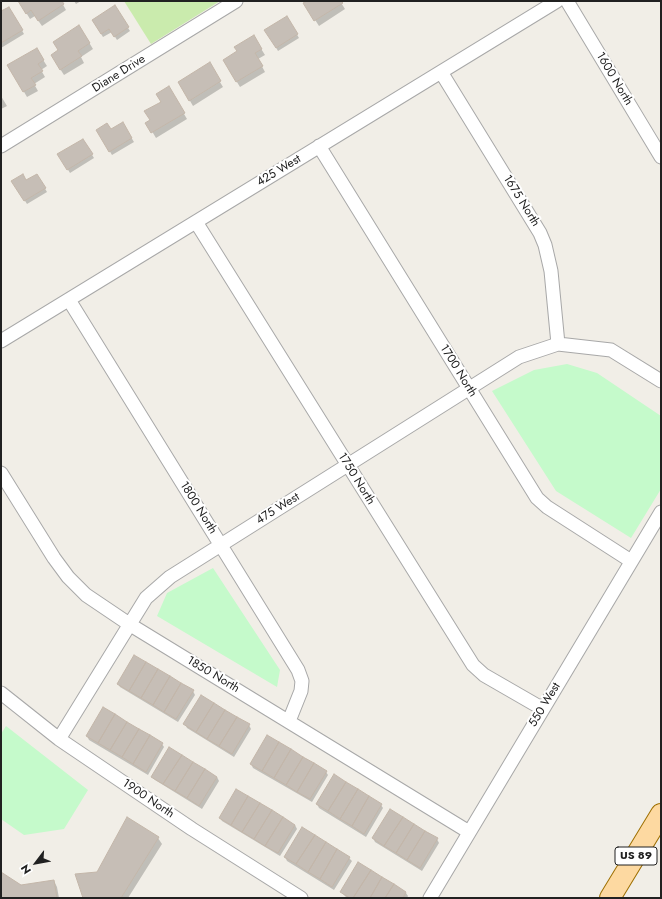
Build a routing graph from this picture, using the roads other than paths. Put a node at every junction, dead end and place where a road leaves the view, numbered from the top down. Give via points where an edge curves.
1 (236, 1) edge
2 (557, 1) edge
3 (567, 1) edge
4 (441, 72) junction
5 (1, 146) edge
6 (319, 146) junction
7 (661, 157) edge
8 (196, 222) junction
9 (69, 300) junction
10 (1, 341) edge
11 (558, 344) junction
12 (661, 381) edge
13 (469, 388) junction
14 (348, 465) junction
15 (1, 473) edge
16 (661, 512) edge
17 (220, 545) junction
18 (631, 561) junction
19 (129, 624) junction
20 (1, 693) edge
21 (543, 709) junction
22 (288, 721) junction
23 (59, 739) junction
24 (661, 814) edge
25 (469, 832) junction
26 (301, 898) edge
27 (430, 898) edge
28 (610, 898) edge

1 - 5 street, Diane Drive
2 - 4 street, 425 West
3 - 7 street, 1600 North
4 - 6 street, 425 West
4 - 11 street, 1675 North via 540,233 552,271
6 - 8 street, 425 West
6 - 13 street, 1700 North
8 - 9 street, 425 West
8 - 14 street, 1750 North
9 - 10 street, 425 West
9 - 17 street, 1800 North
11 - 12 street via 611,350
11 - 13 street, 475 West via 519,357
13 - 14 street, 475 West
13 - 18 street, 1700 North via 537,498
14 - 17 street, 475 West
14 - 21 street, 1750 North via 473,665 484,675
15 - 19 street, 1850 North via 68,577 86,595
16 - 18 street, 550 West
17 - 19 street, 475 West via 170,576 146,598
17 - 22 street, 1800 North via 298,670 302,682 301,691
18 - 21 street, 550 West
19 - 22 street, 1850 North
19 - 23 street, 475 West
20 - 23 street, 1900 North
21 - 25 street, 550 West
22 - 25 street, 1850 North
23 - 26 street, 1900 North via 192,829
24 - 28 main road, US 89
25 - 27 street, 550 West

